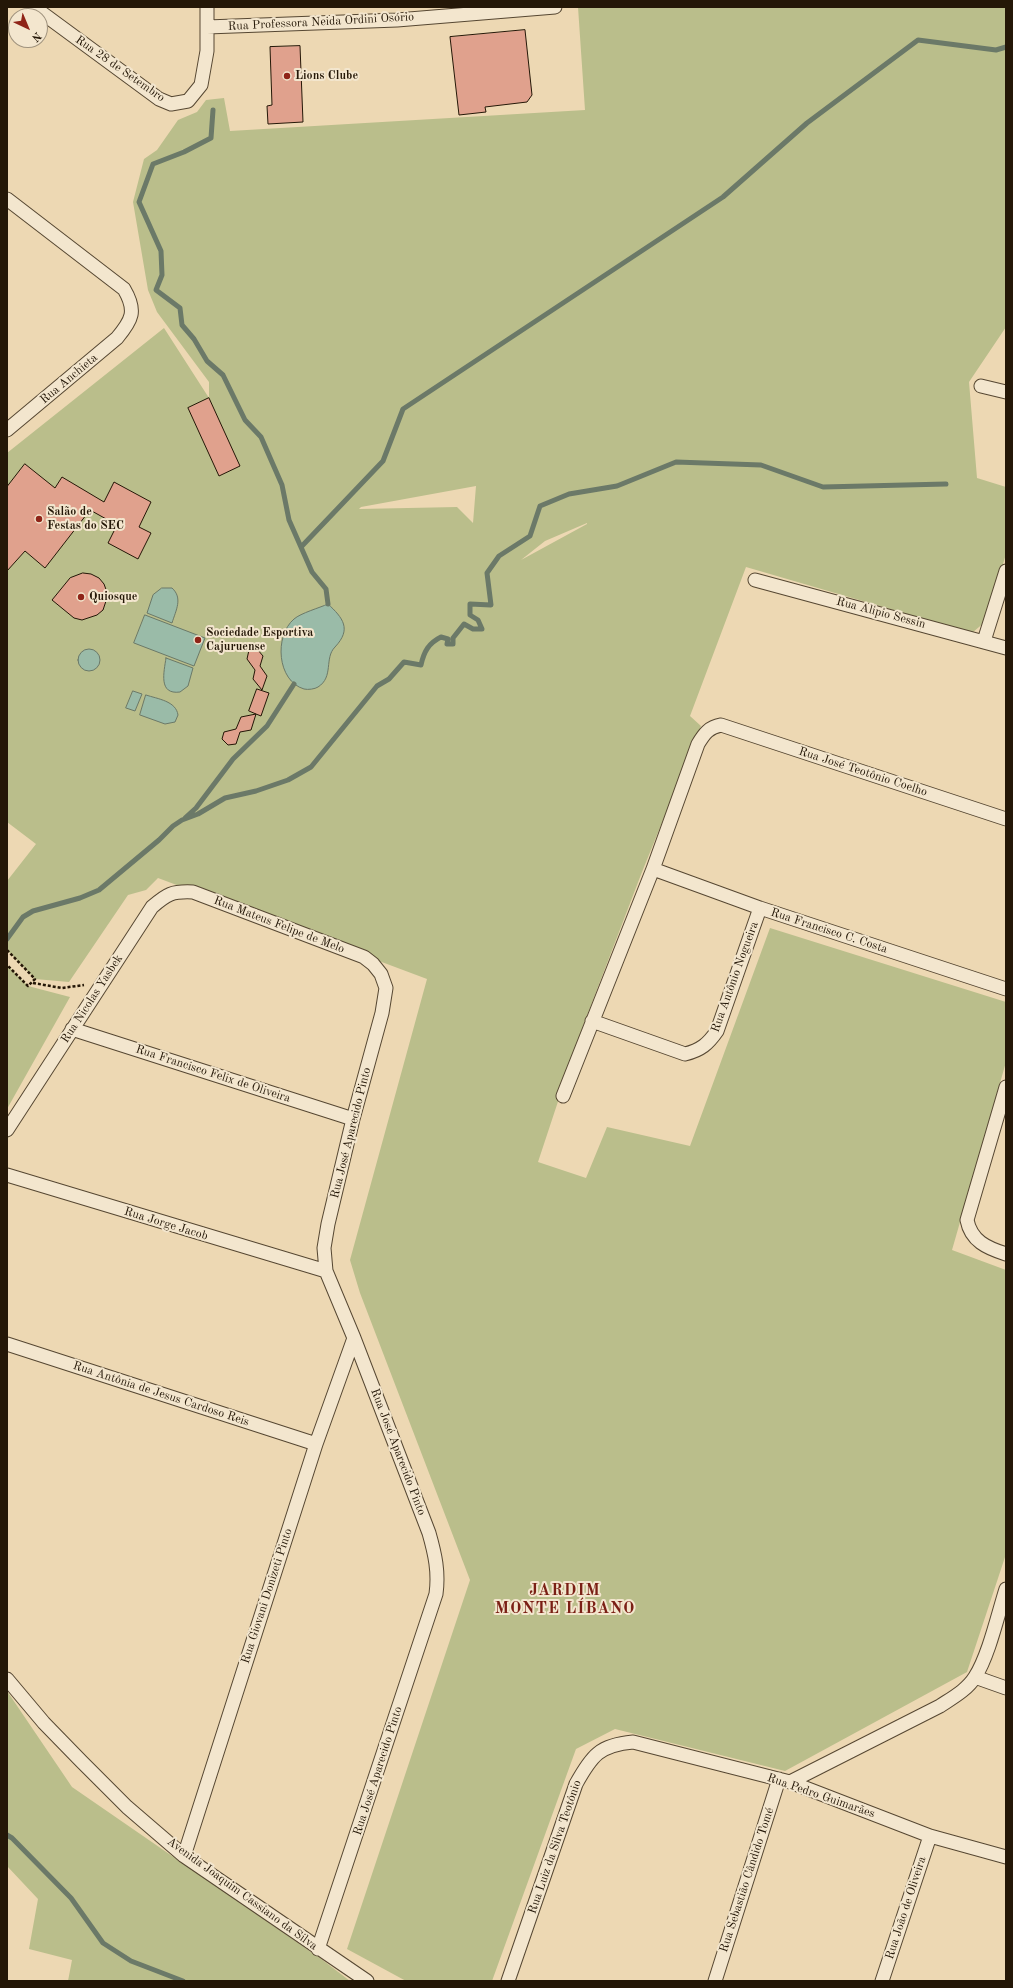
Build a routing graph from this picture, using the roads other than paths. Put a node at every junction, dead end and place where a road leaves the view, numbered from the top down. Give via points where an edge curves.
1 (34, 7) edge
2 (207, 7) edge
3 (555, 7) edge
4 (207, 27) junction
5 (7, 199) edge
6 (981, 386) dead end
7 (1006, 392) edge
8 (7, 430) edge
9 (1006, 571) edge
10 (755, 580) dead end
11 (984, 641) junction
12 (1006, 648) edge
13 (1006, 819) edge
14 (653, 869) junction
15 (193, 892) joint
16 (760, 908) junction
17 (364, 957) joint
18 (1006, 989) edge
19 (592, 1020) junction
20 (72, 1029) junction
21 (1006, 1087) edge
22 (563, 1096) dead end
23 (353, 1119) junction
24 (7, 1130) edge
25 (7, 1175) edge
26 (1006, 1254) edge
27 (326, 1271) junction
28 (354, 1338) junction
29 (7, 1344) edge
30 (316, 1444) junction
31 (1006, 1589) edge
32 (975, 1677) junction
33 (7, 1679) edge
34 (1006, 1688) edge
35 (633, 1742) joint
36 (785, 1781) junction
37 (930, 1836) junction
38 (184, 1856) junction
39 (1006, 1858) edge
40 (318, 1949) junction
41 (367, 1981) edge
42 (508, 1981) edge
43 (715, 1981) edge
44 (882, 1981) edge

1 - 4 street, Rua 28 de Setembro via 159,99 171,104 188,102 201,85 207,51
2 - 4 street, Rua 28 de Setembro
3 - 4 street, Rua Professora Neida Ordini Osório via 397,20
5 - 8 street, Rua Anchieta via 124,289 131,300 132,314 128,325 117,338
6 - 7 street
9 - 11 street
10 - 11 street, Rua Alipio Sessin
11 - 12 street, Rua Alipio Sessin
13 - 14 street, Rua José Teotônio Coelho via 721,725 712,726 698,744
14 - 16 street, Rua Francisco C. Costa
14 - 19 street
15 - 17 street, Rua Mateus Felipe de Melo
15 - 20 street, Rua Nicolas Yasbek via 177,891 165,896 152,907
16 - 18 street, Rua Francisco C. Costa
16 - 19 street, Rua Antônio Nogueira via 717,1031 709,1043 698,1051 685,1054
17 - 23 street, Rua José Aparecido Pinto via 374,964 386,988 382,1013
19 - 22 street
20 - 23 street, Rua Francisco Felix de Oliveira
20 - 24 street, Rua Nicolas Yasbek
21 - 26 street via 967,1220 969,1231 977,1241 991,1250
23 - 27 street, Rua José Aparecido Pinto via 328,1224 324,1248
25 - 27 street, Rua Jorge Jacob
27 - 28 street, Rua José Aparecido Pinto
28 - 30 street, Rua Giovani Donizeti Pinto
28 - 40 street, Rua José Aparecido Pinto via 429,1533 438,1576 436,1594
29 - 30 street, Rua Antônia de Jesus Cardoso Reis
30 - 38 street, Rua Giovani Donizeti Pinto
31 - 32 street via 986,1652
32 - 34 street
32 - 36 street via 962,1692 940,1706
33 - 38 street, Avenida Joaquim Cassiano da Silva via 44,1723 86,1766 127,1807
35 - 36 street, Rua Pedro Guimarães
35 - 42 street, Rua Luiz da Silva Teotônio via 615,1744 600,1751 587,1765 576,1784
36 - 37 street, Rua Pedro Guimarães
36 - 43 street, Rua Sebastião Cândido Tomé
37 - 39 street, Rua Pedro Guimarães
37 - 44 street, Rua João de Oliveira
38 - 40 street, Avenida Joaquim Cassiano da Silva
40 - 41 street, Avenida Joaquim Cassiano da Silva

